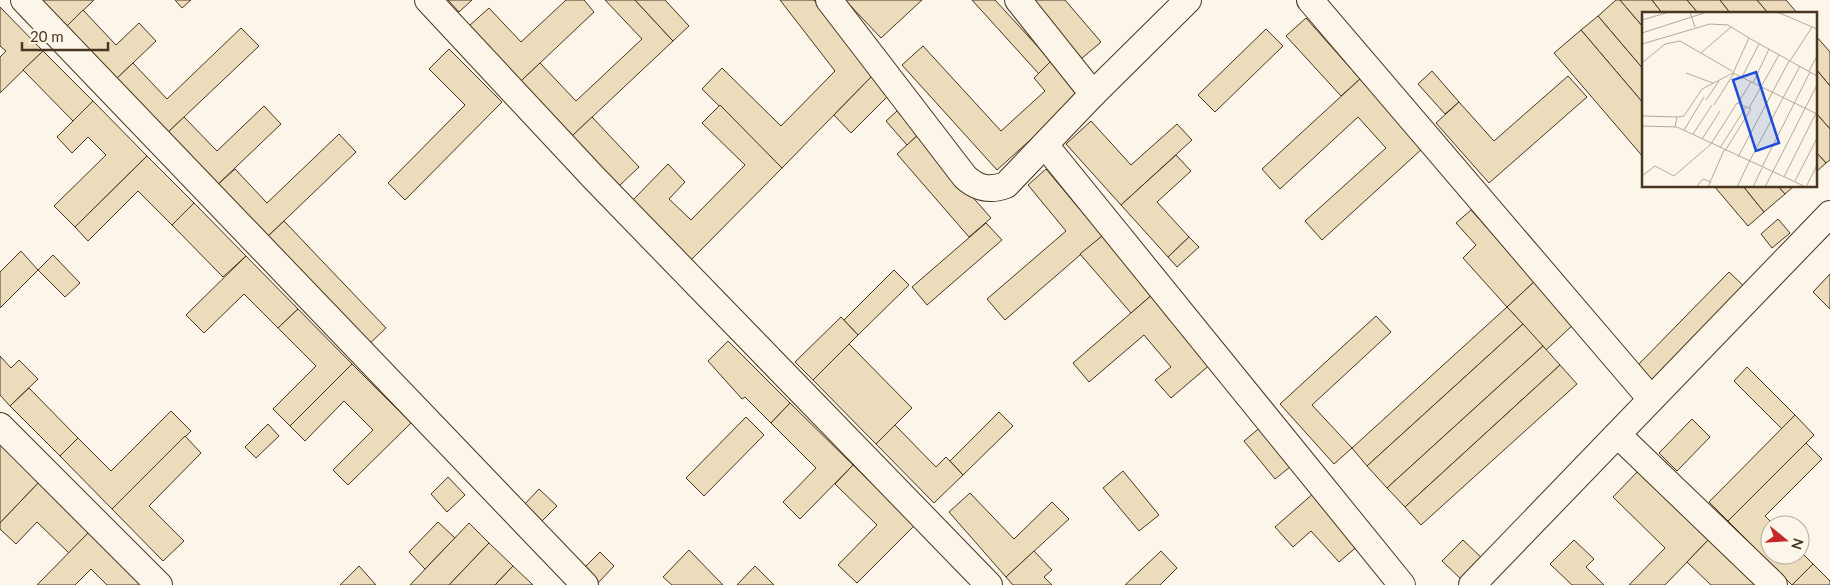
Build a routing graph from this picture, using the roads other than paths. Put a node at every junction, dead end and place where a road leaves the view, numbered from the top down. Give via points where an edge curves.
1 (24, 0) edge
2 (428, 0) edge
3 (829, 0) edge
4 (1018, 0) edge
5 (1188, 0) edge
6 (1310, 0) edge
7 (1093, 94) junction
8 (1045, 146) junction
9 (1825, 230) edge
10 (1651, 399) junction
11 (0, 426) edge
12 (1618, 435) junction
13 (158, 585) edge
14 (585, 585) edge
15 (989, 585) edge
16 (1402, 585) edge
17 (1472, 585) edge
18 (1774, 585) edge

1 - 14 street
2 - 15 street via 595,179
3 - 8 street via 971,183 994,190 1006,185
4 - 7 street
5 - 7 street
6 - 10 street
7 - 8 street
8 - 16 street
9 - 10 street
10 - 12 street
11 - 13 street
12 - 17 street
12 - 18 street

